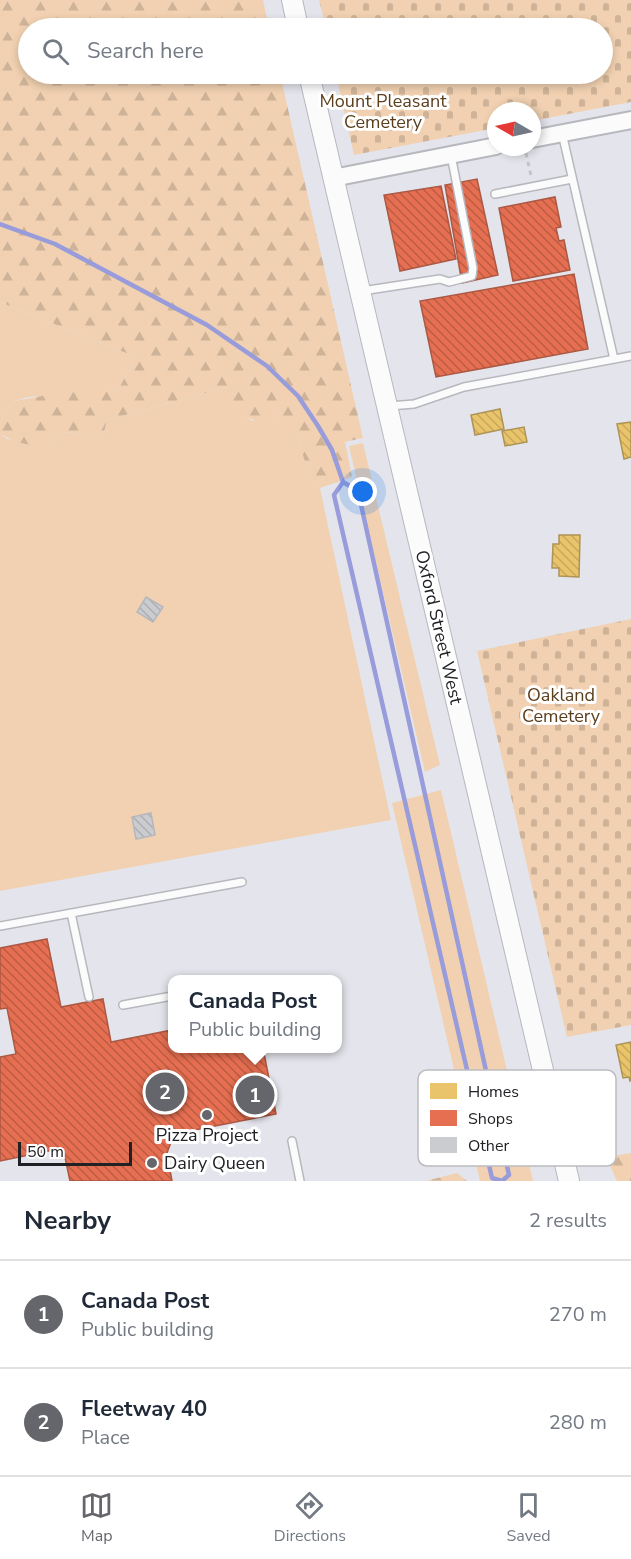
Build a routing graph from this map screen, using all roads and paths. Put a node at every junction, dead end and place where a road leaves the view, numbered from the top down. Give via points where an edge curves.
1 (292, 0) edge
2 (296, 18) edge
3 (311, 84) edge
4 (631, 120) edge
5 (562, 133) junction
6 (541, 140) edge
7 (487, 148) edge
8 (451, 155) junction
9 (530, 156) edge
10 (333, 178) junction
11 (572, 178) junction
12 (533, 186) junction
13 (495, 194) dead end
14 (360, 291) junction
15 (631, 356) edge
16 (614, 359) junction
17 (387, 407) junction
18 (242, 882) dead end
19 (71, 913) junction
20 (0, 926) edge
21 (89, 997) dead end
22 (168, 997) edge
23 (123, 1005) dead end
24 (543, 1070) edge
25 (292, 1141) dead end
26 (565, 1166) edge
27 (300, 1181) edge
28 (569, 1181) edge

1 - 2 main road
3 - 10 main road, Oxford Street West
4 - 5 street
5 - 6 street
5 - 11 lane
7 - 8 street
8 - 10 street
8 - 14 lane via 472,276
9 - 12 path
10 - 14 main road, Oxford Street West
11 - 12 lane
11 - 16 lane
12 - 13 lane
14 - 17 main road, Oxford Street West
15 - 16 lane
16 - 17 lane via 464,387 414,404
17 - 24 main road, Oxford Street West
18 - 19 lane
19 - 20 lane
19 - 21 lane
22 - 23 lane
25 - 27 lane
26 - 28 main road, Oxford Street West

